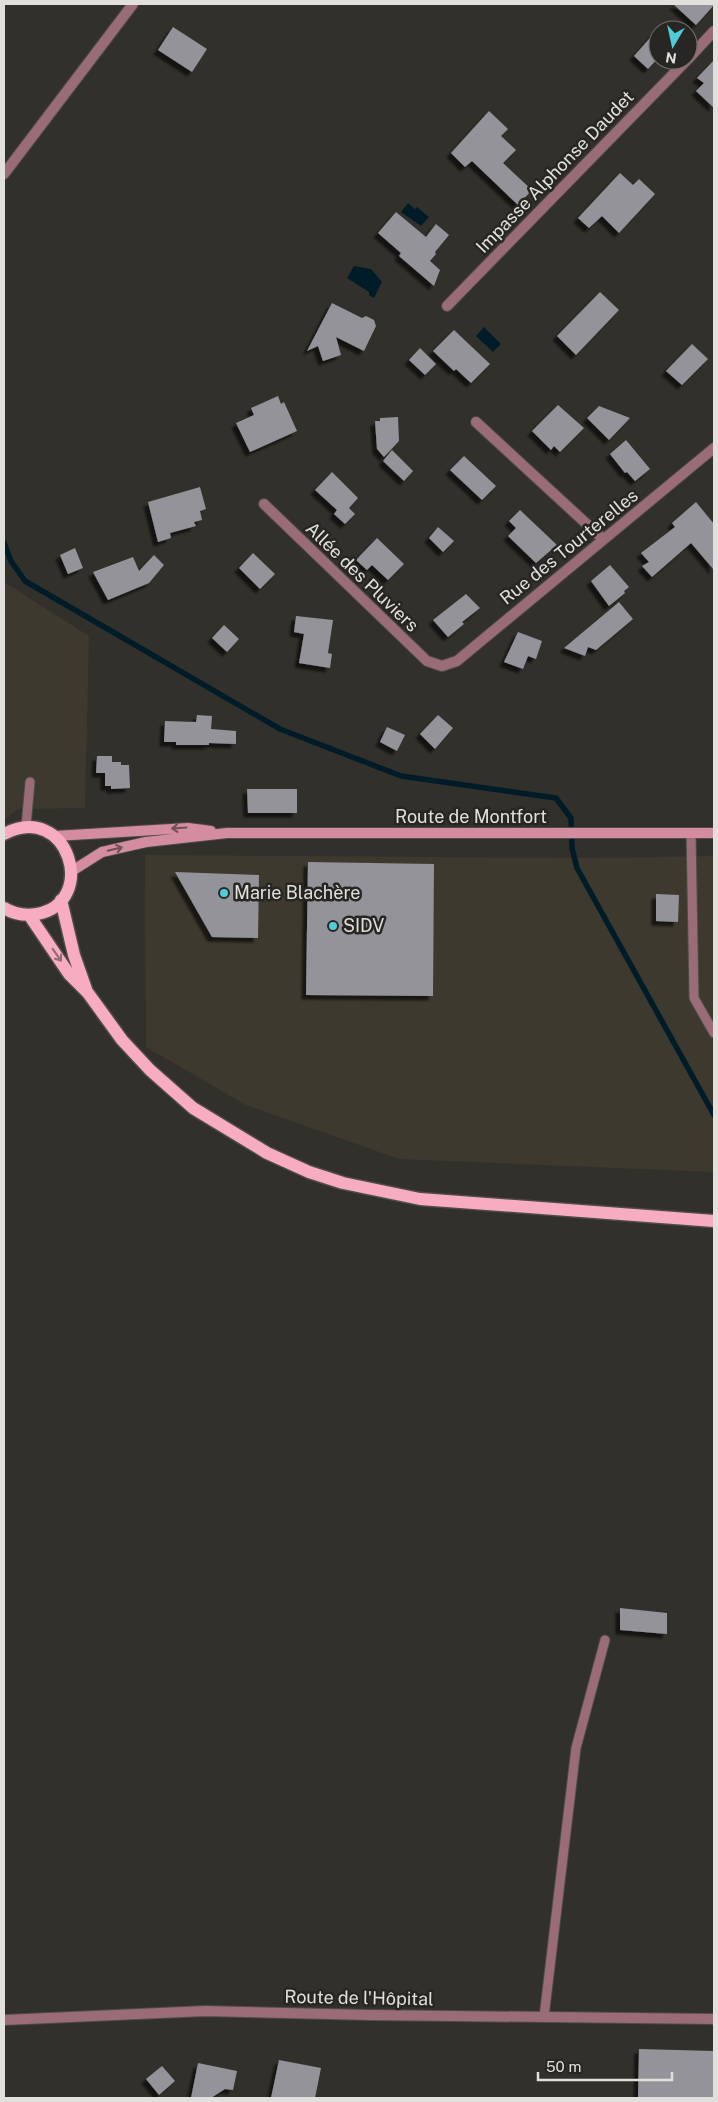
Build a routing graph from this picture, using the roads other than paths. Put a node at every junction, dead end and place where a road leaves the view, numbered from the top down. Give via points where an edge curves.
1 (133, 4) edge
2 (714, 32) edge
3 (698, 48) edge
4 (676, 70) edge
5 (4, 174) edge
6 (447, 306) dead end
7 (476, 422) dead end
8 (714, 448) edge
9 (264, 504) dead end
10 (603, 539) junction
11 (442, 666) joint
12 (30, 782) dead end
13 (26, 826) junction
14 (227, 833) junction
15 (691, 833) junction
16 (714, 833) edge
17 (4, 834) edge
18 (55, 836) junction
19 (72, 871) junction
20 (61, 900) junction
21 (4, 908) edge
22 (29, 915) junction
23 (88, 994) junction
24 (714, 1033) edge
25 (714, 1221) edge
26 (605, 1640) dead end
27 (544, 2016) junction
28 (714, 2019) edge
29 (4, 2020) edge

1 - 5 street
2 - 3 street, Impasse Alphonse Daudet
4 - 6 street, Impasse Alphonse Daudet
7 - 10 street
8 - 10 street, Rue des Tourterelles
9 - 11 street, Allée des Pluviers via 427,661
10 - 11 street, Rue des Tourterelles via 457,661
12 - 13 lane
13 - 17 main road
13 - 18 main road via 46,830
14 - 15 main road, Route de Montfort
14 -> 18 main road, Route de Montfort via 188,828
19 -> 14 main road, Route de Montfort via 102,852 146,842
15 - 16 main road, Route de Montfort
15 - 24 lane via 694,998
18 - 19 main road via 70,858
19 - 20 main road via 71,882
20 - 22 main road via 52,908
20 - 23 main road
21 - 22 main road
22 -> 23 main road via 69,974
23 - 25 main road via 122,1040 192,1108 267,1153 309,1172 343,1183 420,1199
26 - 27 lane via 576,1748
27 - 28 street, Route de l'Hôpital
27 - 29 street, Route de l'Hôpital via 205,2010

